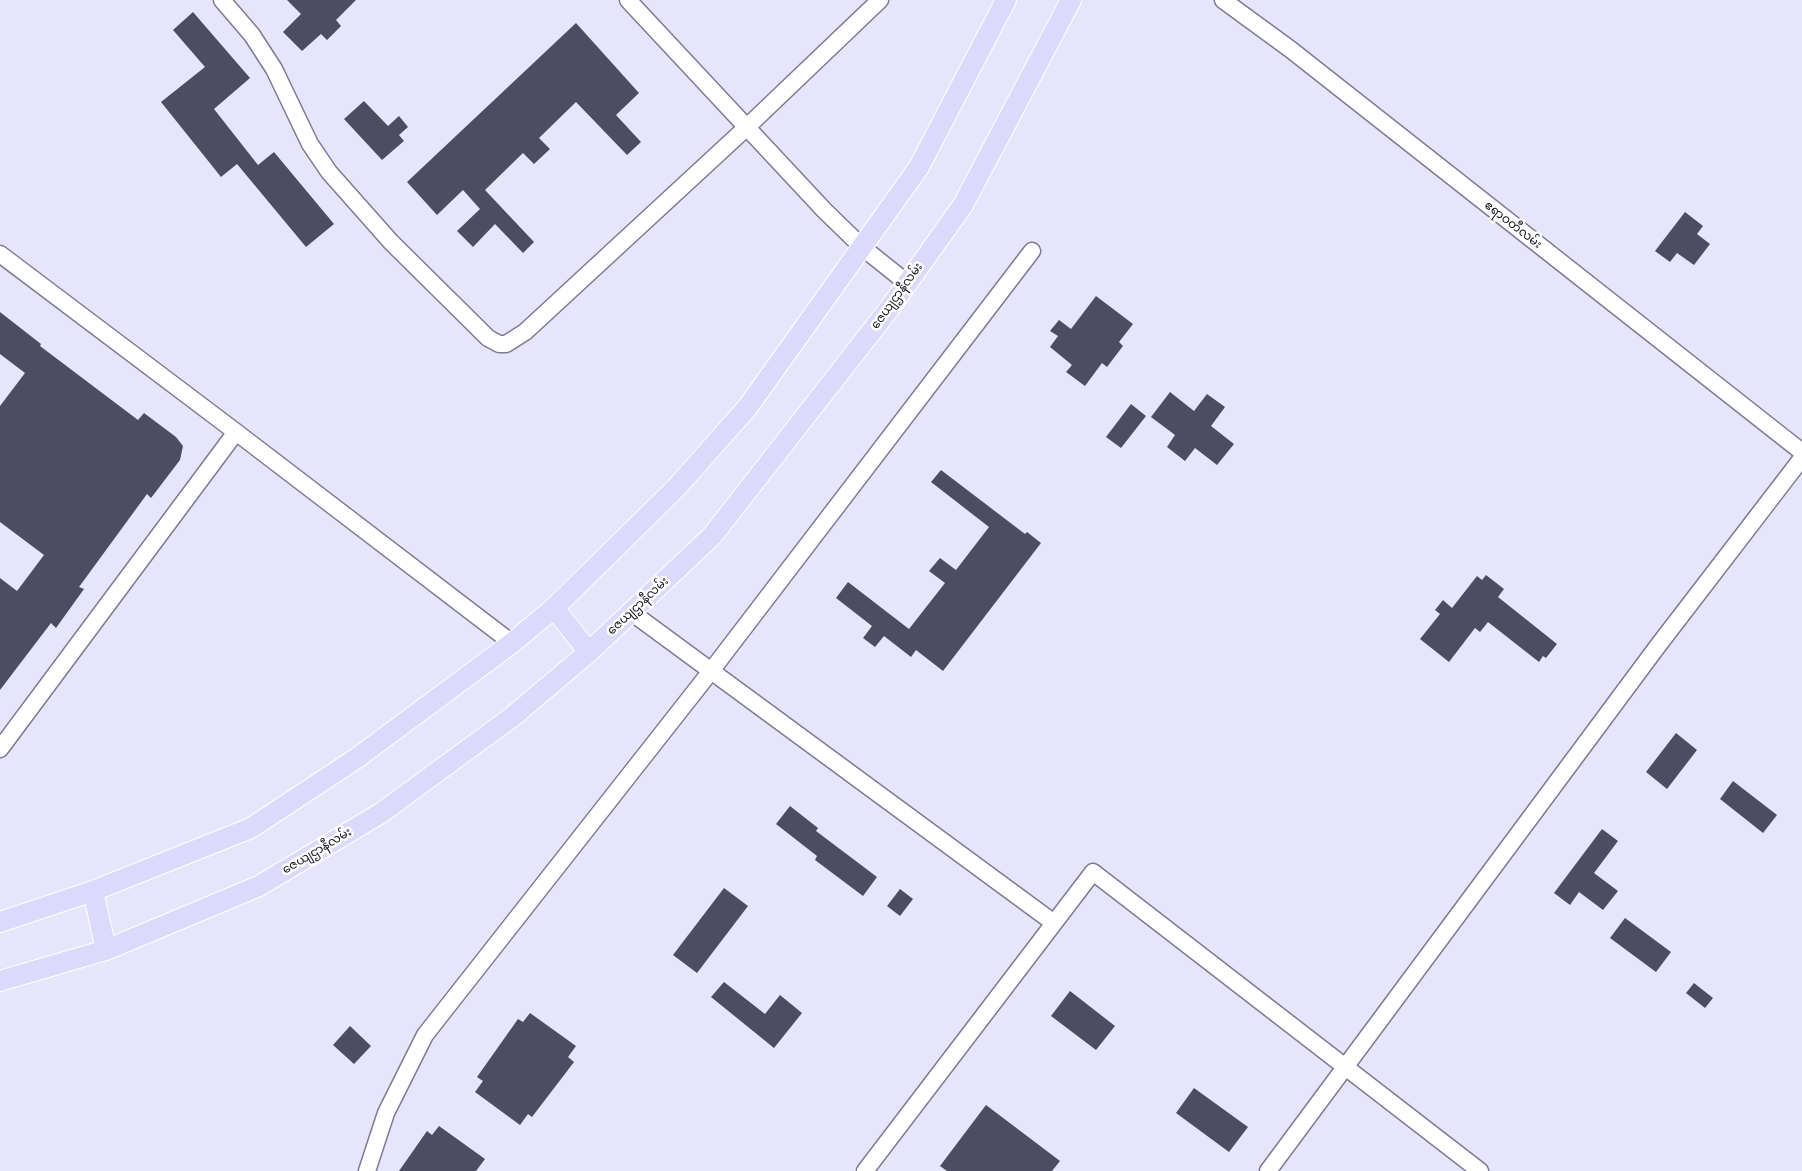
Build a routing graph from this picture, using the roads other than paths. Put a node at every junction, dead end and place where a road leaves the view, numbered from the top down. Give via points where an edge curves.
1 (222, 0) edge
2 (628, 0) edge
3 (880, 0) edge
4 (1006, 0) edge
5 (1071, 0) edge
6 (1223, 0) edge
7 (747, 127) junction
8 (862, 247) junction
9 (1032, 251) dead end
10 (0, 254) edge
11 (907, 283) junction
12 (236, 432) junction
13 (1802, 452) edge
14 (1802, 458) edge
15 (554, 608) junction
16 (631, 612) junction
17 (512, 643) junction
18 (589, 652) junction
19 (711, 671) junction
20 (0, 749) edge
21 (93, 891) junction
22 (0, 922) edge
23 (1054, 923) junction
24 (106, 950) junction
25 (0, 981) edge
26 (1345, 1068) junction
27 (367, 1171) edge
28 (865, 1171) edge
29 (1268, 1171) edge
30 (1480, 1171) edge

1 - 7 street via 252,35 274,69 310,144 330,172 398,249 488,338 499,344 506,344 524,332
2 - 7 street
3 - 7 street
4 - 8 main road via 919,167
5 - 11 main road, ဇေယျဌာနီလမ်း via 963,205
6 - 13 street, ဧရာဝတီလမ်း via 1298,55
7 - 8 street
8 - 11 street
8 - 15 main road via 747,408 676,488
9 - 19 street
10 - 12 street
11 - 16 main road, ဇေယျဌာနီလမ်း via 712,536
12 - 17 street
12 - 20 street
14 - 26 street via 1657,647
15 - 17 main road
15 - 18 main road
16 - 18 main road, ဇေယျဌာနီလမ်း
16 - 19 street
17 - 21 main road via 357,758 251,828
18 - 24 main road, ဇေယျဌာနီလမ်း via 512,717 381,813 259,886
19 - 23 street
19 - 27 street via 424,1036 386,1113
21 - 22 main road
21 - 24 main road
23 - 26 street via 1093,872
23 - 28 street
24 - 25 main road, ဇေယျဌာနီလမ်း
26 - 29 street
26 - 30 street

